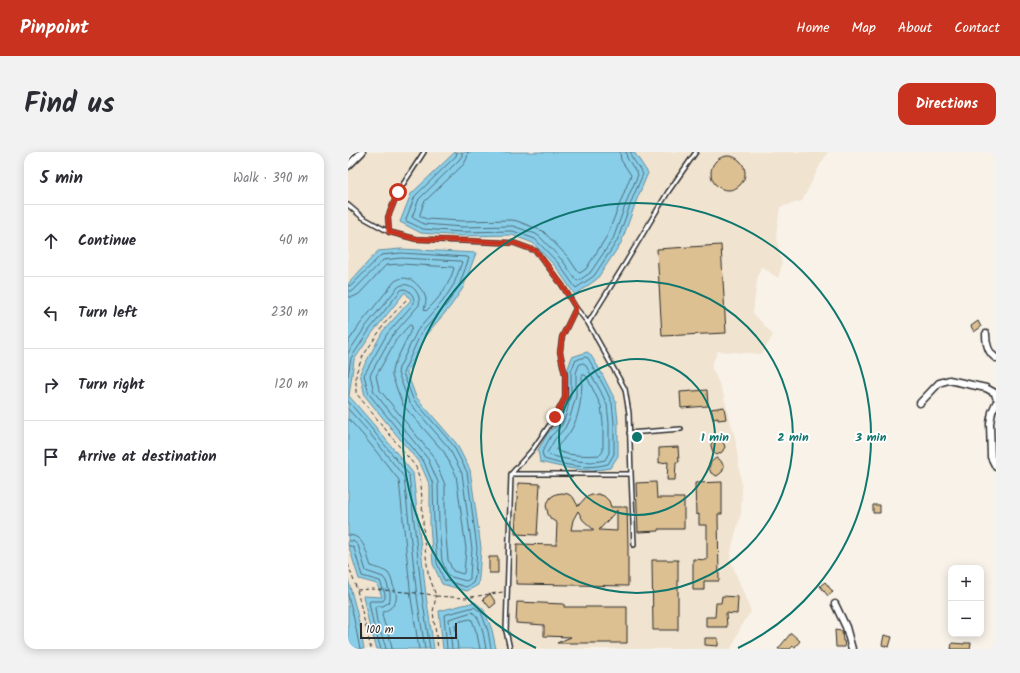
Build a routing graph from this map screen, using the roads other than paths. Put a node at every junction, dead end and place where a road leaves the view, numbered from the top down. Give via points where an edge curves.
1 (362, 152) edge
2 (424, 152) edge
3 (696, 152) edge
4 (348, 166) edge
5 (348, 205) edge
6 (389, 232) junction
7 (576, 308) junction
8 (588, 323) junction
9 (986, 334) dead end
10 (996, 358) edge
11 (996, 398) edge
12 (920, 403) dead end
13 (996, 403) edge
14 (681, 429) dead end
15 (629, 433) junction
16 (996, 467) edge
17 (511, 474) junction
18 (631, 474) junction
19 (634, 544) dead end
20 (835, 604) dead end
21 (510, 649) edge
22 (852, 649) edge

1 - 4 street
2 - 6 lane via 398,192 388,217
3 - 8 lane via 668,192
5 - 6 lane via 362,217
6 - 7 lane via 416,239 514,243 536,251
7 - 8 lane
7 - 17 lane via 562,337 560,352 565,375 565,398 533,449
8 - 15 lane via 625,389
9 - 10 street via 986,343
11 - 12 street via 995,393 986,388 949,380 939,383
13 - 16 street via 990,423 991,457
14 - 15 lane
15 - 18 lane
17 - 18 lane
17 - 21 lane via 506,631
18 - 19 lane
20 - 22 street via 846,627

